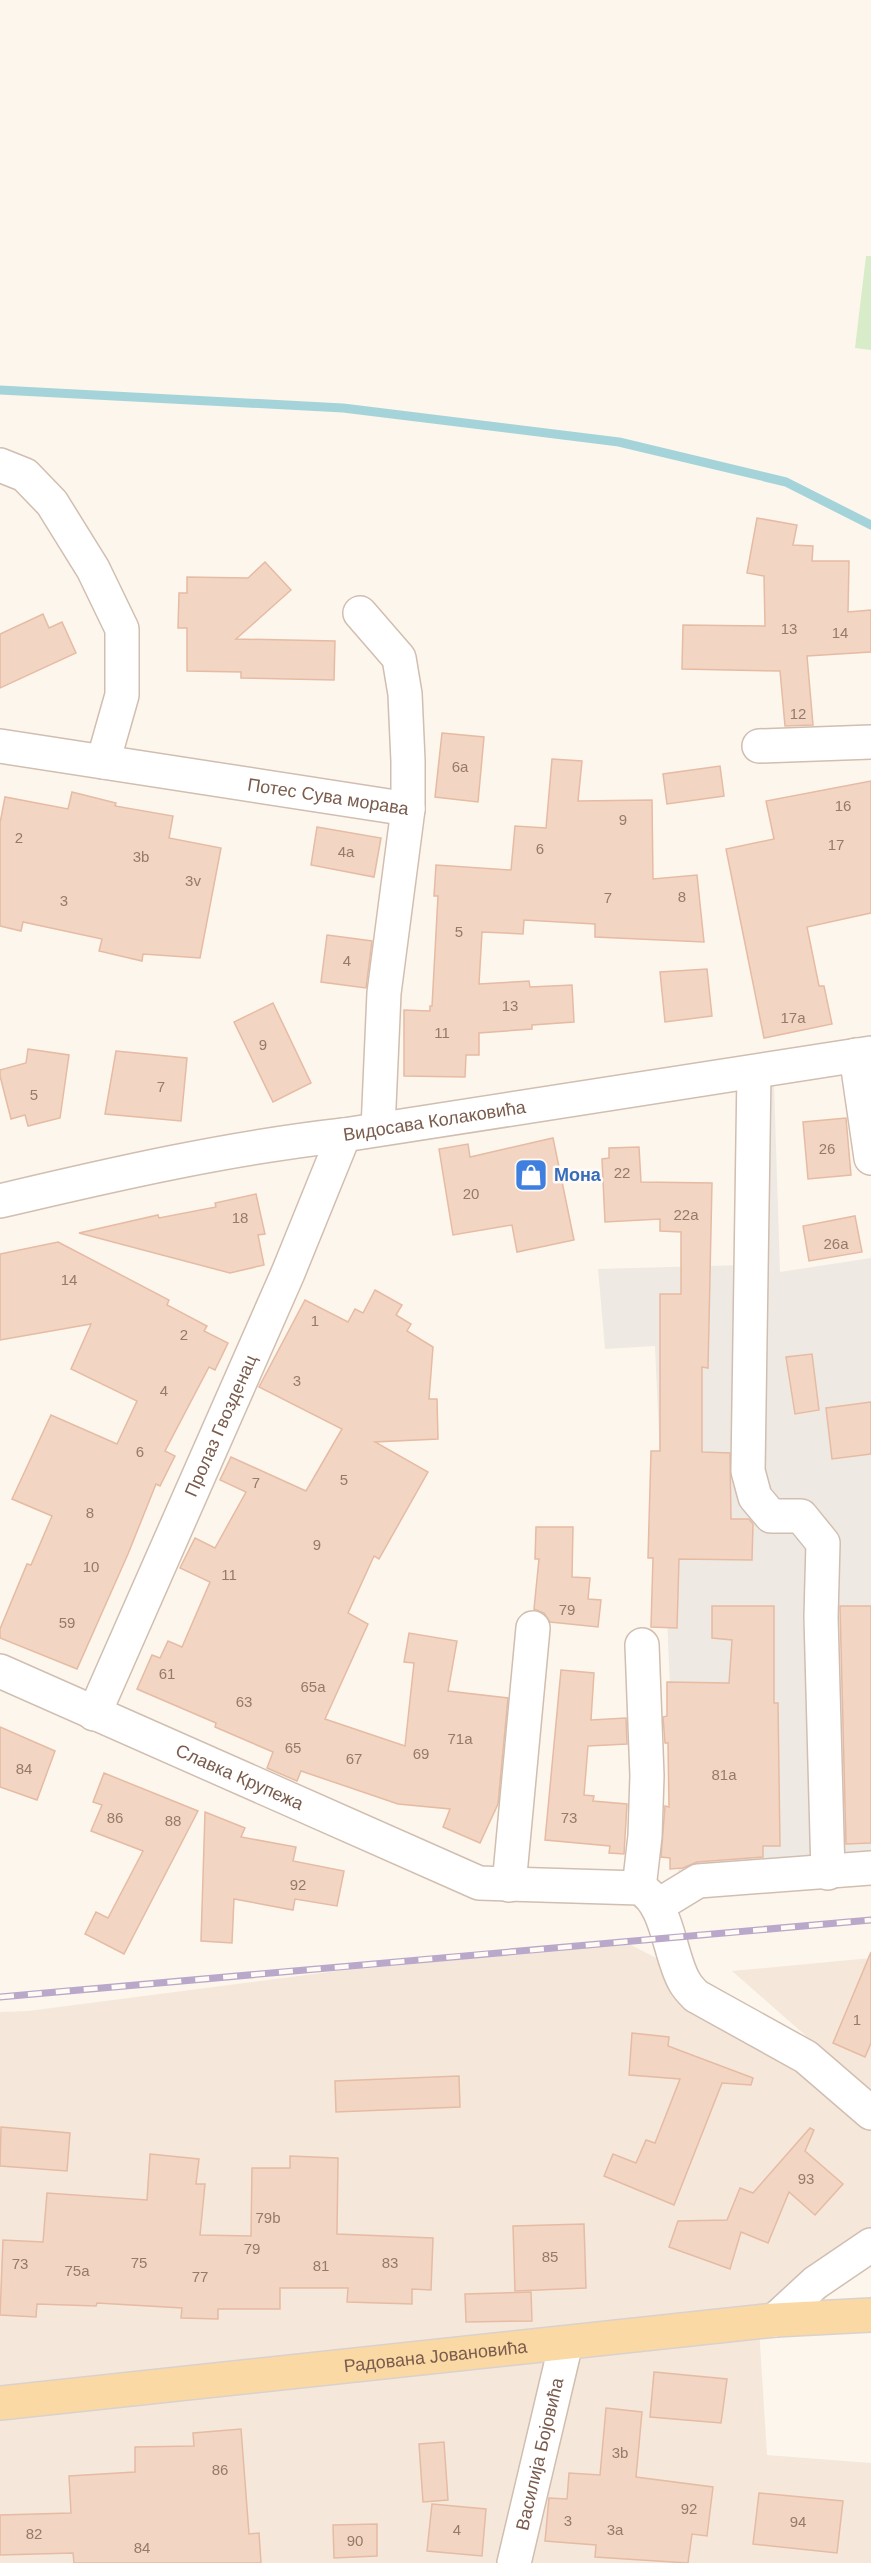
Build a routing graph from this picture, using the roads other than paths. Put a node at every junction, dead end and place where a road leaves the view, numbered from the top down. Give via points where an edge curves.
1 (0, 465) edge
2 (360, 613) dead end
3 (871, 742) edge
4 (0, 746) edge
5 (759, 746) dead end
6 (103, 762) junction
7 (408, 809) junction
8 (863, 1054) edge
9 (754, 1072) junction
10 (378, 1129) junction
11 (344, 1135) junction
12 (871, 1158) edge
13 (0, 1201) edge
14 (534, 1628) dead end
15 (642, 1645) dead end
16 (0, 1671) edge
17 (94, 1714) junction
18 (871, 1868) edge
19 (828, 1873) junction
20 (494, 1884) junction
21 (648, 1897) junction
22 (871, 2113) edge
23 (871, 2245) edge
24 (871, 2315) edge
25 (775, 2320) junction
26 (566, 2343) junction
27 (0, 2403) edge
28 (514, 2563) edge

1 - 6 street via 25,475 52,503 93,569 122,629 122,695
2 - 7 street via 399,658 405,694
3 - 5 street
4 - 6 street, Потес Сува морава
6 - 7 street, Потес Сува морава
7 - 10 street, Потес Сува морава via 384,993
8 - 9 street, Видосава Колаковића
8 - 12 street
9 - 10 street, Видосава Колаковића
9 - 19 street via 748,1471 755,1497 771,1516 801,1516 823,1543 821,1617
10 - 11 street, Видосава Колаковића
11 - 13 street, Видосава Колаковића via 226,1152
11 - 17 street, Пролаз Гвозденац via 288,1273
14 - 20 street
15 - 21 street
16 - 17 street, Славка Крупежа
17 - 20 street, Славка Крупежа
18 - 19 street
19 - 21 street via 698,1881
20 - 21 street
21 - 22 street via 684,1981 696,1996 806,2057
23 - 25 street via 815,2283
24 - 25 main road, Радована Јовановића
25 - 26 main road, Радована Јовановића
26 - 27 main road, Радована Јовановића
26 - 28 street, Василија Бојовића

